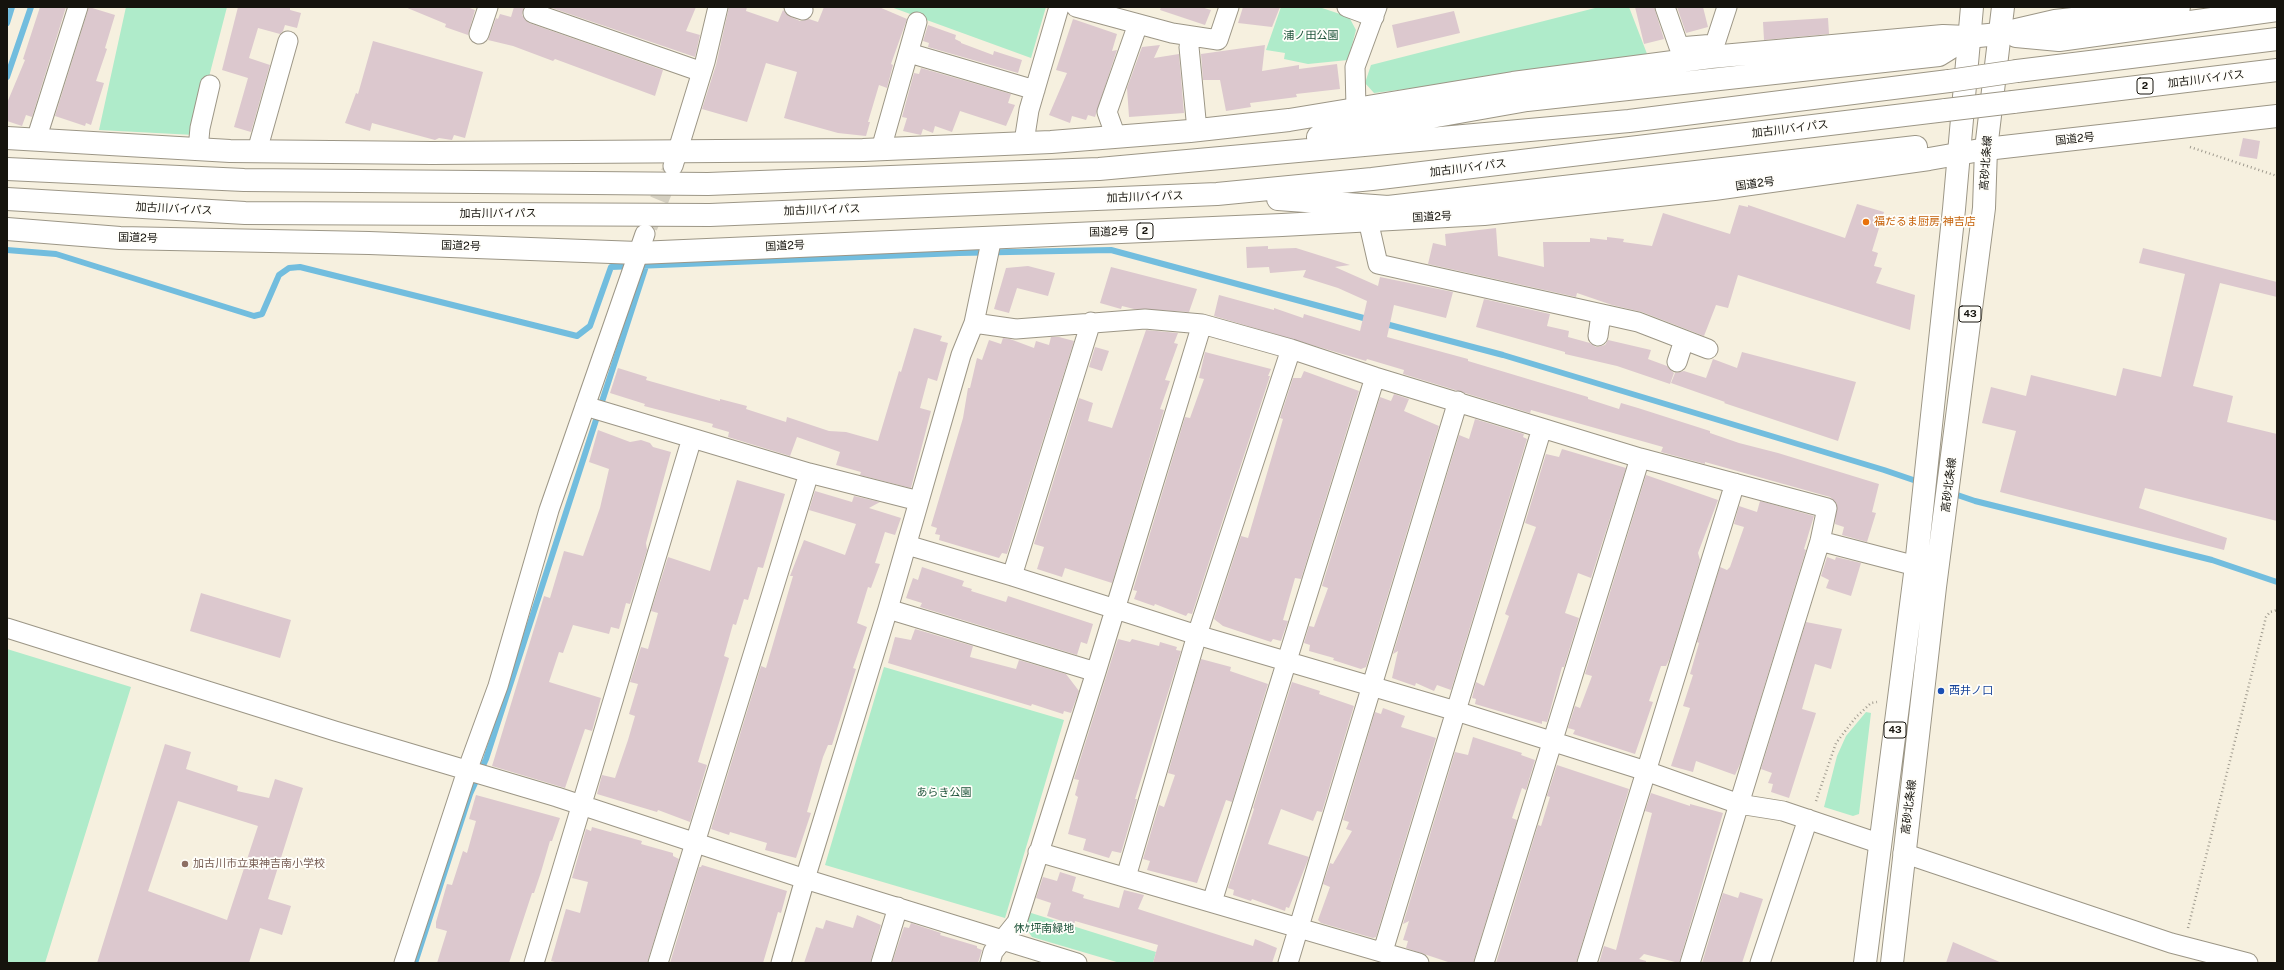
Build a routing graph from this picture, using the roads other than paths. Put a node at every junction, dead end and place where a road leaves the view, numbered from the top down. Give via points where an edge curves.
1 (78, 7) edge
2 (488, 7) edge
3 (718, 7) edge
4 (1059, 7) edge
5 (1076, 7) edge
6 (1229, 7) edge
7 (1347, 7) edge
8 (1665, 7) edge
9 (1727, 7) edge
10 (1972, 7) edge
11 (2003, 7) edge
12 (2179, 7) edge
13 (2277, 10) edge
14 (1375, 12) edge
15 (533, 13) dead end
16 (917, 22) dead end
17 (1138, 24) junction
18 (480, 34) dead end
19 (1999, 34) junction
20 (1968, 37) junction
21 (2277, 39) edge
22 (288, 41) dead end
23 (1189, 47) dead end
24 (1713, 51) junction
25 (909, 53) junction
26 (2277, 70) edge
27 (702, 72) junction
28 (210, 85) dead end
29 (1035, 90) junction
30 (2277, 101) edge
31 (1356, 108) junction
32 (2277, 116) edge
33 (1197, 130) junction
34 (1116, 137) junction
35 (7, 138) edge
36 (36, 140) junction
37 (1024, 142) junction
38 (198, 149) junction
39 (881, 149) junction
40 (1986, 149) junction
41 (257, 151) junction
42 (1959, 154) junction
43 (675, 159) junction
44 (7, 169) edge
45 (1099, 170) junction
46 (1217, 194) junction
47 (7, 200) edge
48 (1368, 220) junction
49 (7, 229) edge
50 (991, 242) junction
51 (640, 247) junction
52 (1601, 314) junction
53 (1091, 322) junction
54 (974, 323) junction
55 (1202, 324) junction
56 (1598, 336) dead end
57 (1684, 340) junction
58 (1291, 349) junction
59 (1708, 349) dead end
60 (1677, 362) dead end
61 (1375, 377) junction
62 (1458, 401) junction
63 (586, 406) junction
64 (1542, 428) junction
65 (692, 438) junction
66 (1640, 458) junction
67 (809, 473) junction
68 (1735, 483) junction
69 (919, 501) junction
70 (1820, 541) junction
71 (907, 545) junction
72 (1916, 566) junction
73 (1012, 576) junction
74 (888, 609) junction
75 (1115, 609) junction
76 (7, 628) edge
77 (1197, 635) junction
78 (1286, 661) junction
79 (1096, 672) junction
80 (1372, 685) junction
81 (1456, 711) junction
82 (1552, 741) junction
83 (466, 771) junction
84 (1646, 771) junction
85 (1739, 804) junction
86 (581, 805) junction
87 (1808, 819) junction
88 (694, 841) junction
89 (1881, 844) junction
90 (1038, 852) junction
91 (1903, 854) junction
92 (1126, 877) junction
93 (805, 878) junction
94 (1212, 902) junction
95 (898, 907) junction
96 (1298, 929) junction
97 (1003, 940) junction
98 (1383, 951) junction
99 (404, 963) edge
100 (534, 963) edge
101 (658, 963) edge
102 (781, 963) edge
103 (881, 963) edge
104 (990, 963) edge
105 (1077, 963) edge
106 (1288, 963) edge
107 (1419, 963) edge
108 (1484, 963) edge
109 (1588, 963) edge
110 (1690, 963) edge
111 (1760, 963) edge
112 (1865, 963) edge
113 (1892, 963) edge
114 (2248, 963) edge

1 - 36 street
2 - 18 street
3 - 27 street
4 - 29 street
5 - 17 street
6 - 17 street via 1218,40 1172,33
7 - 14 street
8 - 24 street via 1679,47
9 - 24 street
10 - 20 main road, 43
11 - 19 main road, 高砂北条線 / 43
12 - 19 main road via 2055,21
13 - 19 main road via 2059,40
14 - 31 street via 1355,67
15 - 27 street
16 - 25 street
17 - 34 street via 1107,112
19 - 20 main road
19 - 40 main road, 高砂北条線 / 43
20 - 24 main road via 1943,36
20 - 42 main road, 43
20 - 45 main road via 1939,55 1527,100 1315,137
21 - 45 main road, bridge via 1630,121
22 - 41 street
23 - 33 street
24 - 31 main road
25 - 29 street
25 - 39 street
26 - 46 main road, 加古川バイパス / 2, bridge via 1380,178
27 - 43 street
28 - 38 street
29 - 37 street
30 - 40 main road via 2178,116 2017,132
31 - 33 main road via 1289,120
32 - 40 main road, 国道2号 / 2
33 - 34 main road
34 - 37 main road
35 - 36 main road
36 - 38 main road
37 - 39 main road
38 - 41 main road
39 - 43 main road
40 - 42 main road, 国道2号 / 2
40 - 91 main road, 高砂北条線 / 43 via 1984,208
41 - 43 main road
42 - 46 main road via 1912,146 1796,162 1388,207
42 - 48 main road, 国道2号 / 2 via 1714,189 1484,214
42 - 72 main road, 43
44 - 45 main road via 244,180 708,184
46 - 47 main road, 加古川バイパス / 2 via 710,214 245,213
48 - 50 main road, 国道2号 / 2
48 - 52 street via 1378,264
49 - 51 main road, 国道2号 / 2 via 120,238
50 - 51 main road, 国道2号 / 2
50 - 54 street
51 - 63 street
52 - 56 street
52 - 57 street via 1638,322
53 - 54 street via 1016,329
53 - 55 street via 1145,319
53 - 73 street
54 - 69 street via 962,355
55 - 58 street
55 - 75 street
57 - 59 street
57 - 60 street
58 - 61 street
58 - 77 street
61 - 62 street
61 - 78 street
62 - 64 street
62 - 80 street
63 - 65 street
63 - 83 street via 549,510 498,686
64 - 66 street
64 - 81 street
65 - 67 street
65 - 86 street
66 - 68 street
66 - 82 street
67 - 69 street
67 - 88 street
68 - 70 street via 1828,508
68 - 84 street
69 - 71 street
70 - 72 street
70 - 85 street
71 - 73 street
71 - 74 street
72 - 89 main road, 43
73 - 75 street
74 - 79 street
74 - 93 street
75 - 77 street
75 - 79 street
76 - 83 street
77 - 78 street
77 - 92 street
78 - 80 street
78 - 94 street
79 - 90 street
80 - 81 street
80 - 96 street
81 - 82 street
81 - 98 street
82 - 84 street
82 - 108 street
83 - 86 street
83 - 99 street
84 - 85 street
84 - 109 street
85 - 87 street via 1783,811
85 - 110 street
86 - 88 street
86 - 100 street
87 - 89 street
87 - 111 street
88 - 93 street
88 - 101 street
89 - 112 main road, 43
90 - 92 street
90 - 97 street via 1017,922
91 - 113 main road, 高砂北条線 / 43
91 - 114 street via 2184,946
92 - 94 street
93 - 95 street
93 - 102 street
94 - 96 street
95 - 97 street
95 - 103 street
96 - 98 street
96 - 106 street
97 - 104 street via 993,952
97 - 105 street
98 - 107 street

